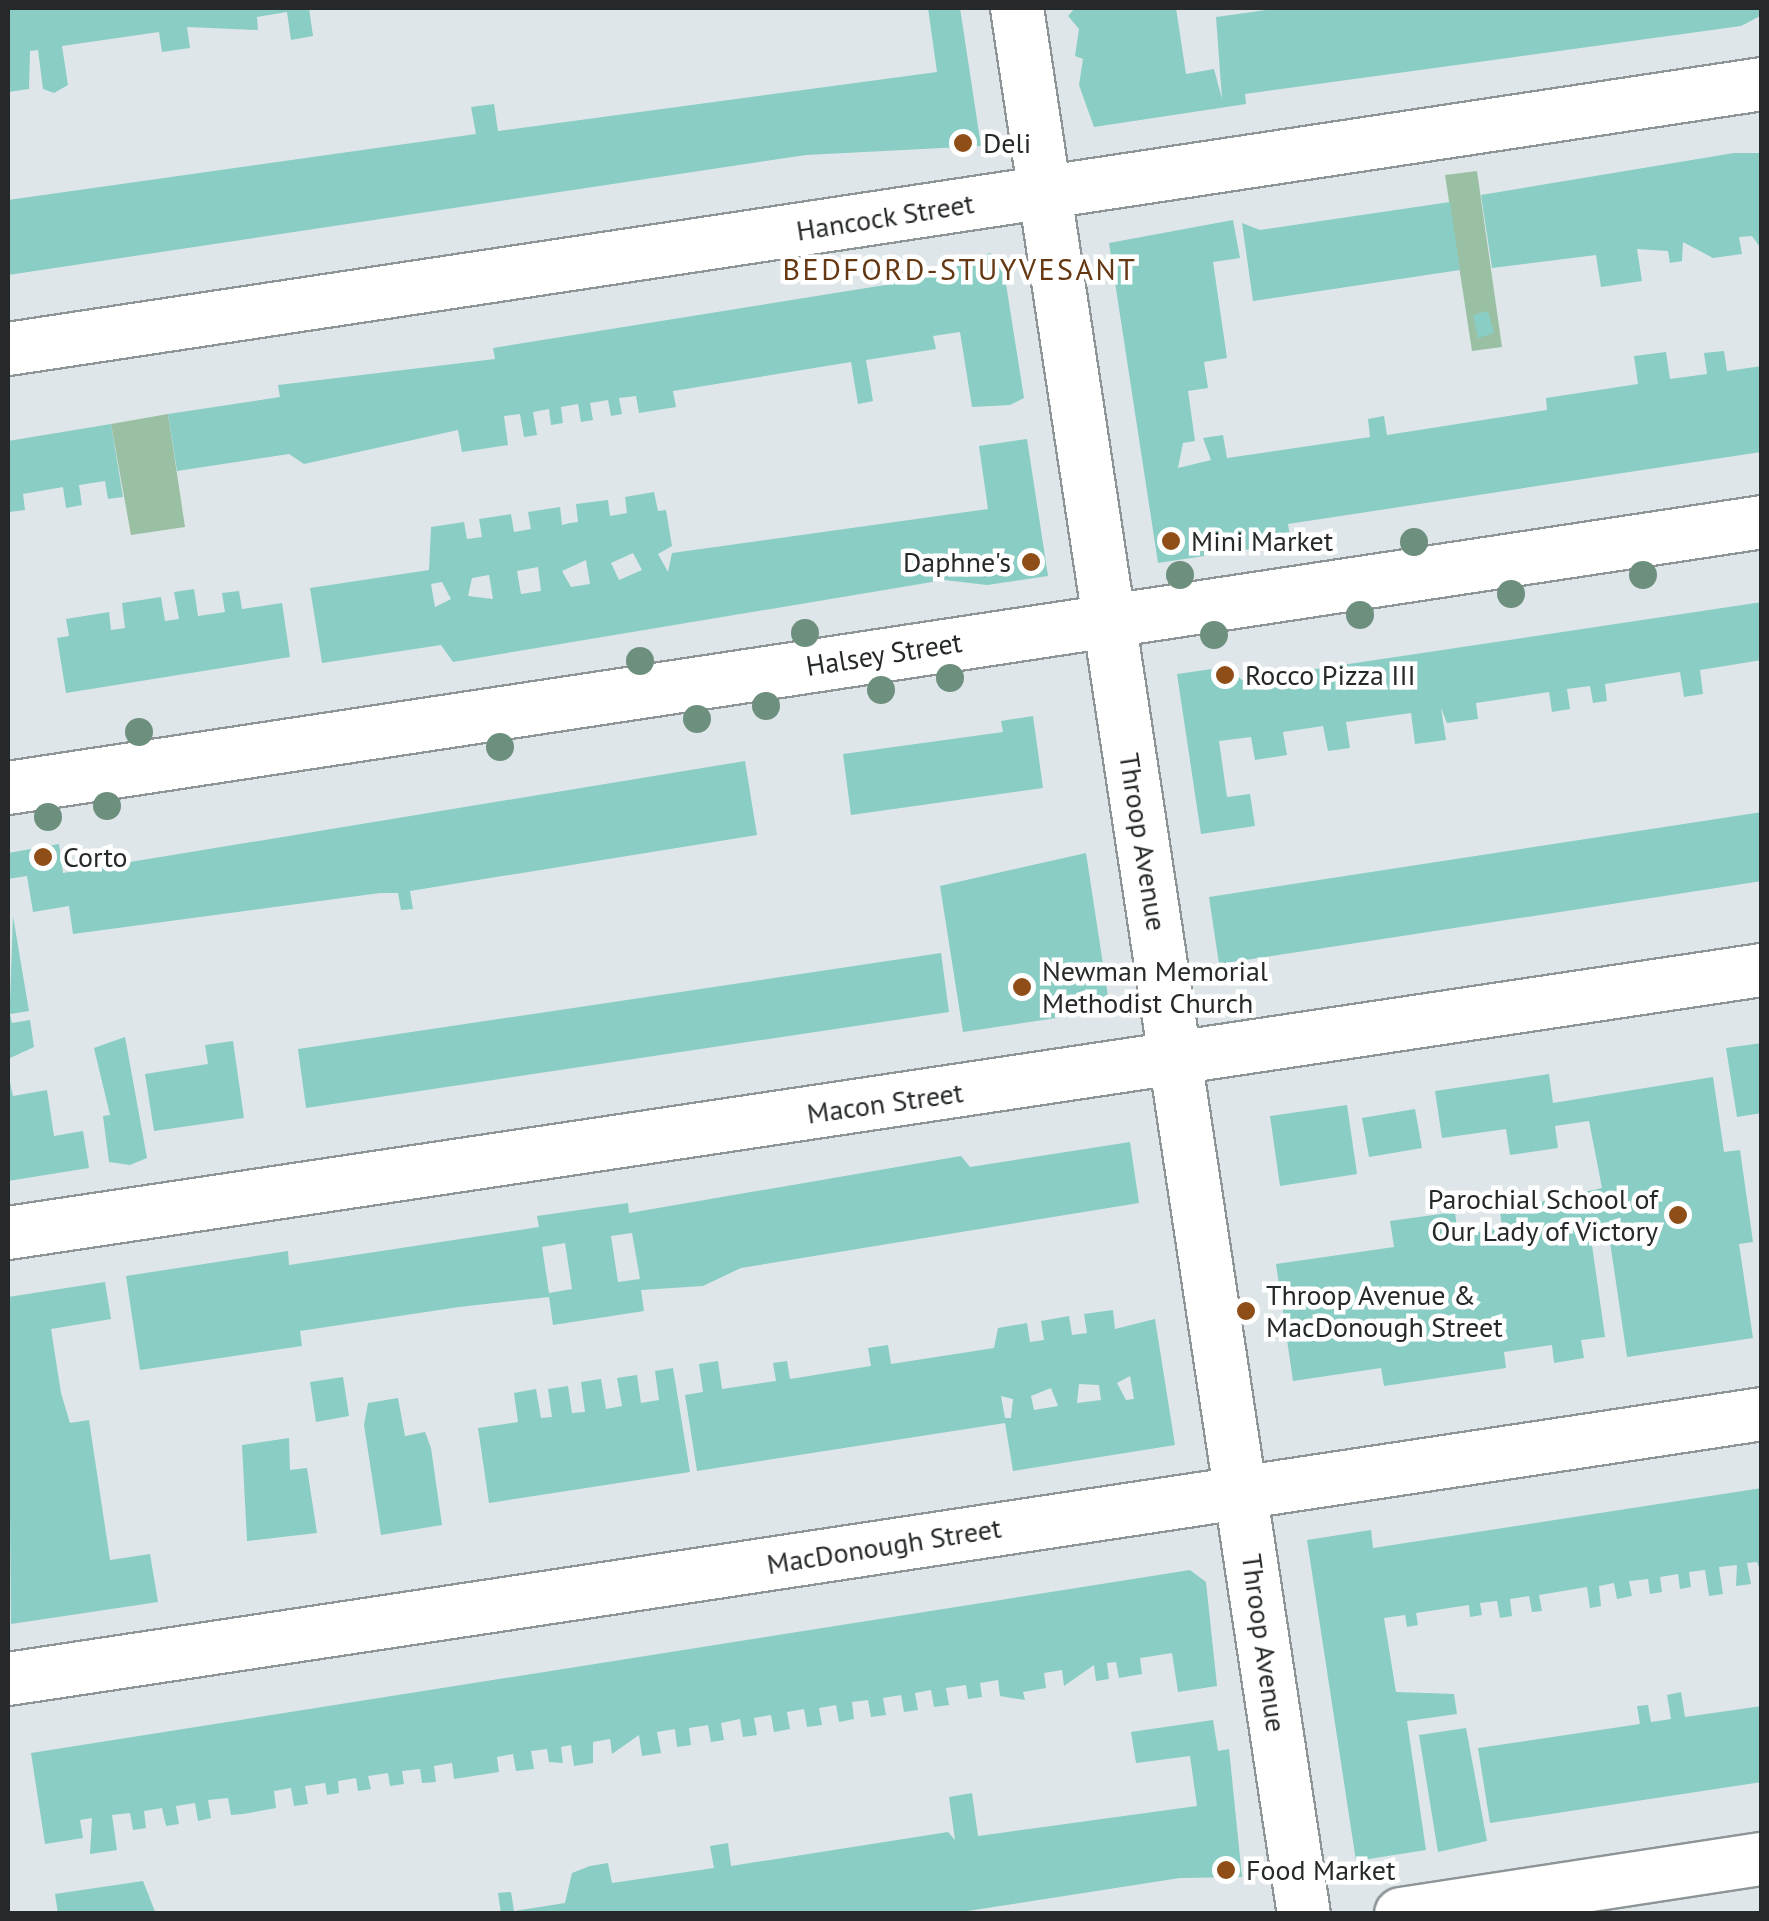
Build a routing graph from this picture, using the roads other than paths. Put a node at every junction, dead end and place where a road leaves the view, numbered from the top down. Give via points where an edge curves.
1 (1017, 8) edge
2 (1762, 84) edge
3 (1045, 192) junction
4 (8, 349) edge
5 (1762, 522) edge
6 (1110, 622) junction
7 (8, 788) edge
8 (1762, 970) edge
9 (1176, 1060) junction
10 (8, 1233) edge
11 (1762, 1414) edge
12 (1242, 1492) junction
13 (8, 1679) edge
14 (1762, 1859) edge
15 (1304, 1914) edge
16 (1401, 1914) edge

1 - 3 street, Throop Avenue
2 - 3 street, Hancock Street
3 - 4 street, Hancock Street
3 - 6 street, Throop Avenue
5 - 6 street, Halsey Street
6 - 7 street, Halsey Street
6 - 9 street, Throop Avenue
8 - 9 street, Macon Street
9 - 10 street, Macon Street
9 - 12 street, Throop Avenue
11 - 12 street, MacDonough Street
12 - 13 street, MacDonough Street
12 - 15 street, Throop Avenue
14 - 16 street

